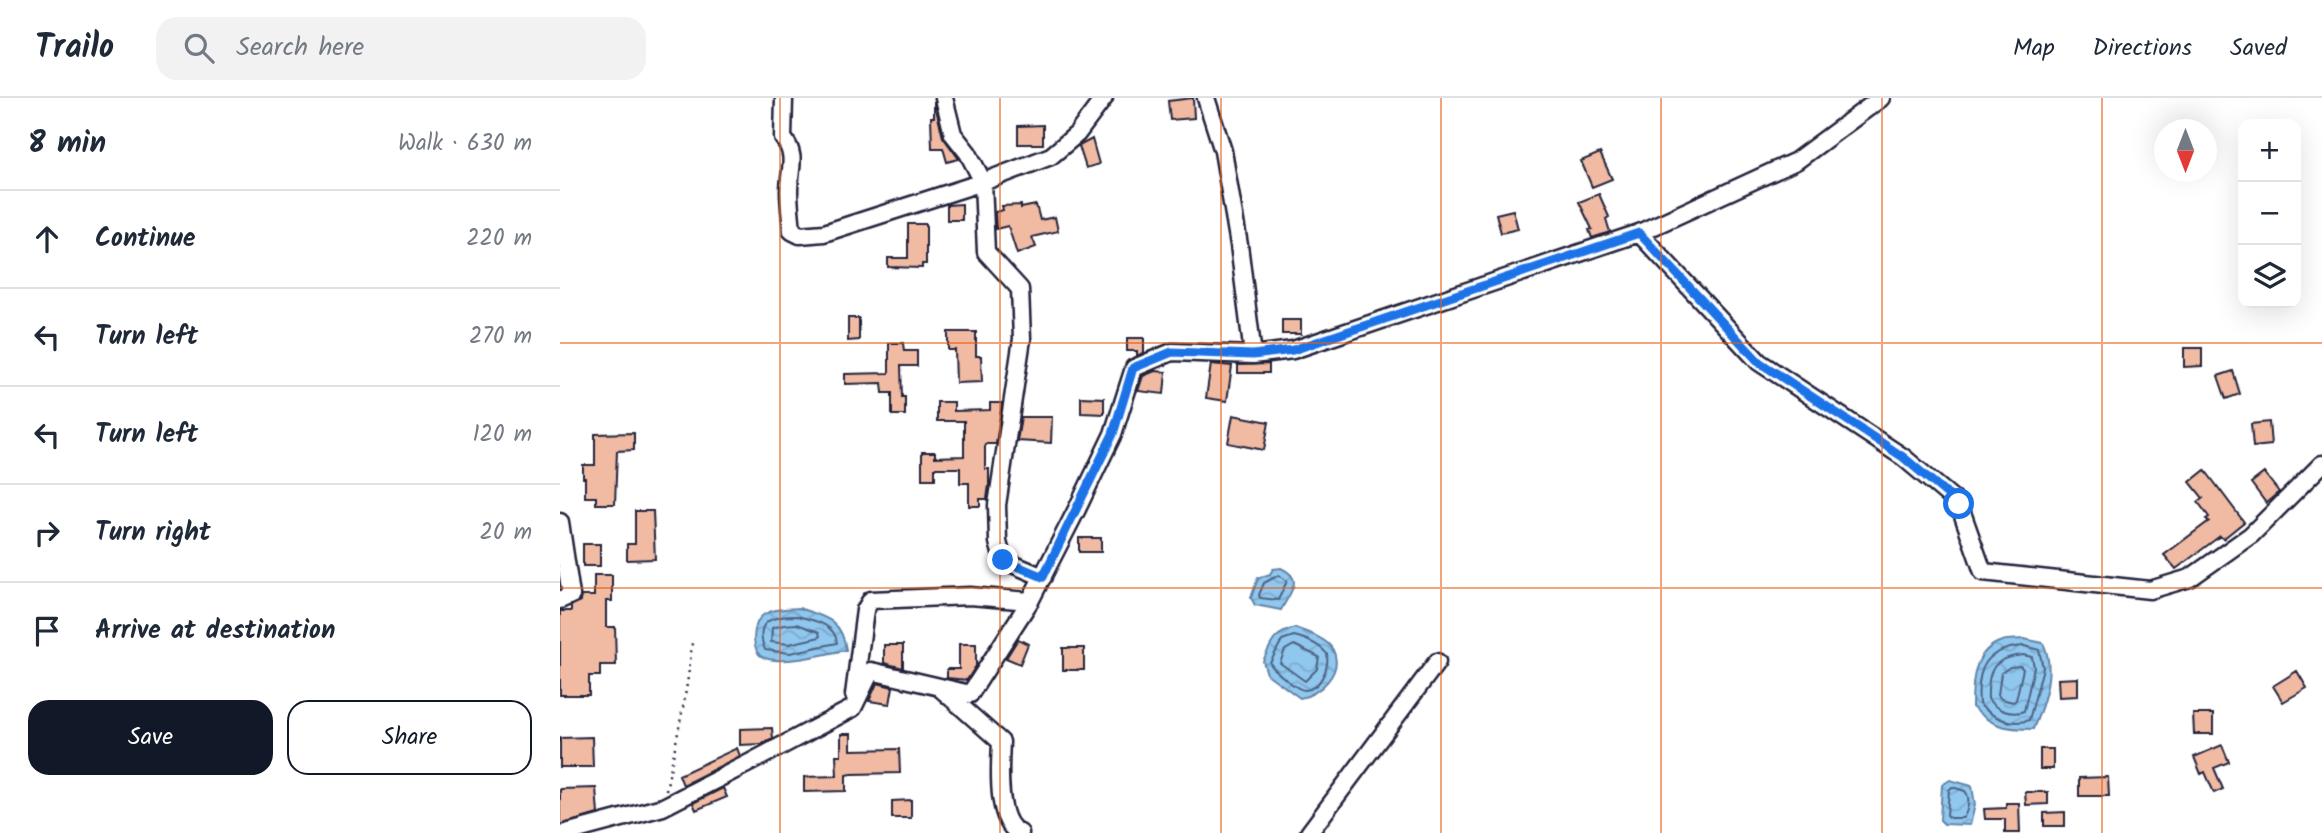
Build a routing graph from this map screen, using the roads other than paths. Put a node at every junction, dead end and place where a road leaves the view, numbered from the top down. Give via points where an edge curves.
1 (784, 98) edge
2 (944, 98) edge
3 (1104, 98) edge
4 (1206, 98) edge
5 (1881, 98) edge
6 (983, 182) junction
7 (1639, 233) junction
8 (1253, 355) junction
9 (2322, 464) edge
10 (560, 522) edge
11 (1043, 577) junction
12 (560, 600) edge
13 (1030, 601) junction
14 (1437, 662) dead end
15 (938, 687) junction
16 (853, 708) junction
17 (566, 833) edge
18 (1020, 833) edge
19 (1309, 833) edge

1 - 6 street via 783,138 791,147 792,159 792,231 800,235 824,233
2 - 6 street via 953,134
3 - 6 street via 1077,134 1051,156
4 - 8 street via 1223,151
5 - 7 street via 1796,161
6 - 11 street via 986,252 1020,289 1022,339 998,505 998,542 1003,560
7 - 8 street via 1293,350
7 - 9 street via 1759,362 1903,457 1959,504 1983,572 2150,590 2190,578 2251,535
8 - 11 street via 1172,352 1133,368 1113,434
10 - 12 street via 571,595
11 - 13 street
13 - 15 street via 970,694
13 - 16 street via 970,596 871,600 865,610
14 - 19 street
15 - 16 street via 872,671
15 - 18 street via 1001,742 1004,816
16 - 17 street via 663,807

